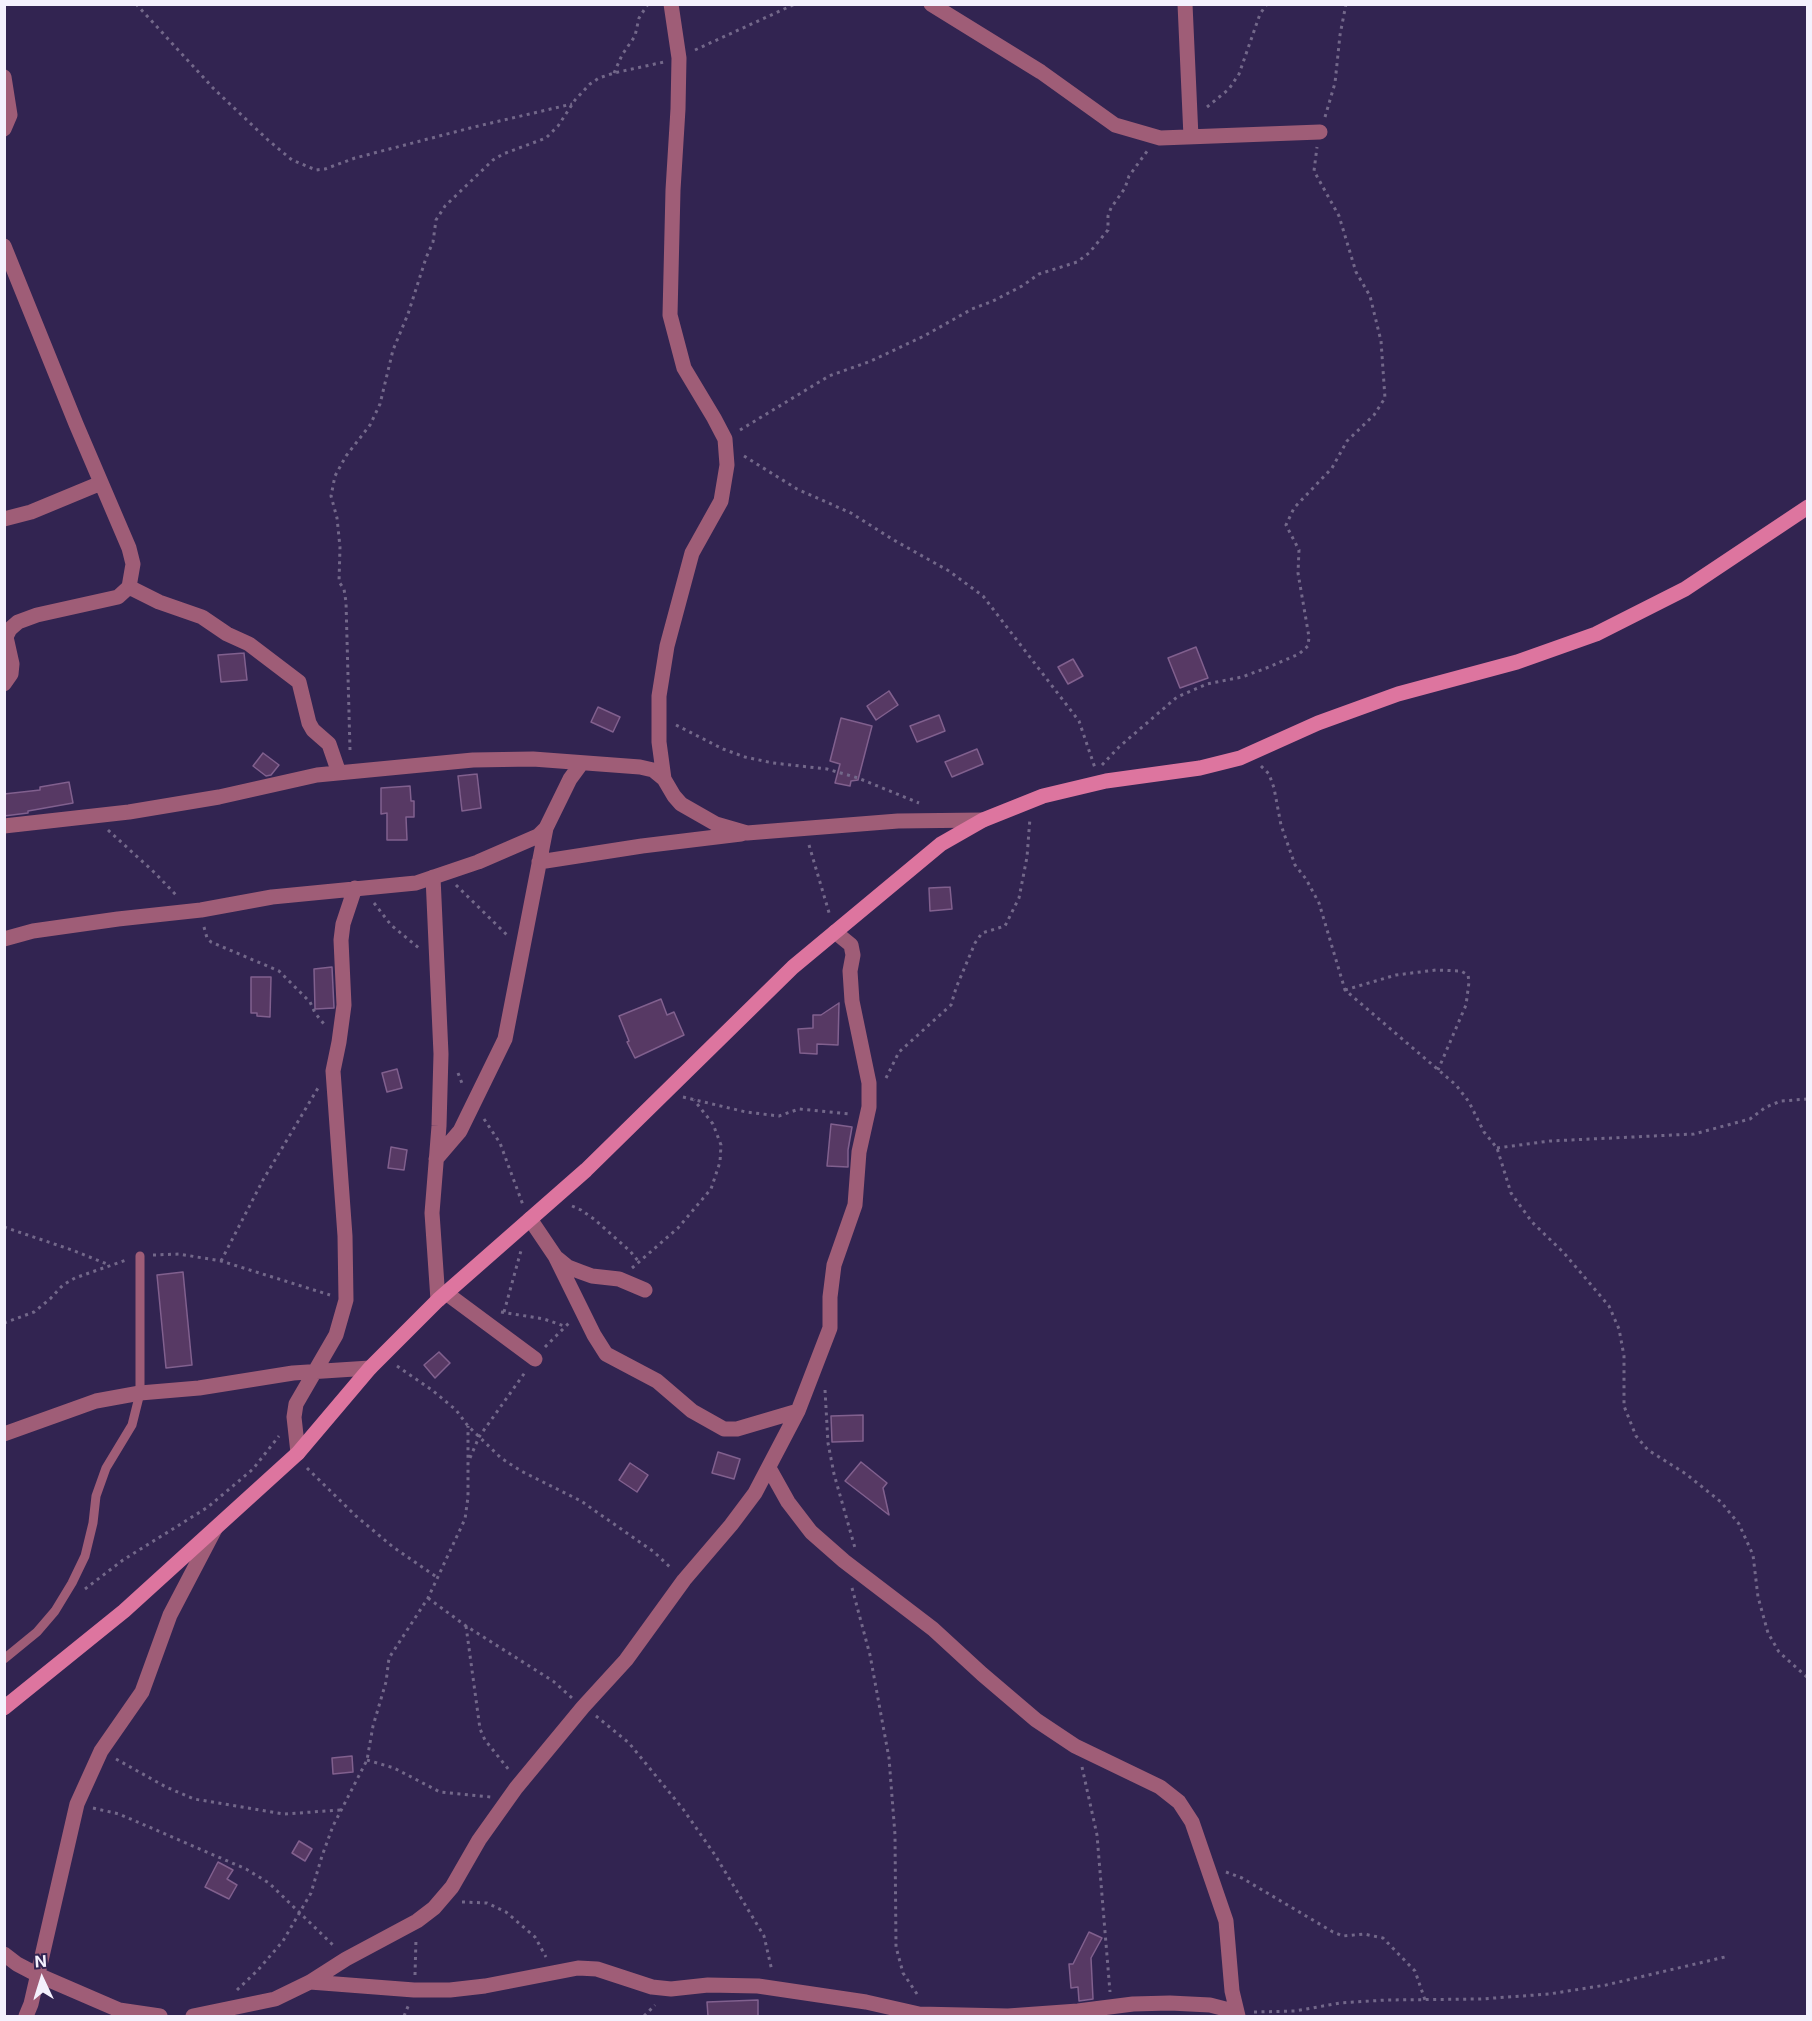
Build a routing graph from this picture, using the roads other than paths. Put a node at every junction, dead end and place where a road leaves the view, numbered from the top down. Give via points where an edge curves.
1 (671, 4) edge
2 (932, 4) edge
3 (1185, 4) edge
4 (4, 76) edge
5 (4, 129) edge
6 (1191, 130) junction
7 (1320, 132) road end
8 (4, 246) edge
9 (102, 483) junction
10 (1808, 507) edge
11 (4, 519) edge
12 (129, 587) junction
13 (4, 684) edge
14 (581, 764) junction
15 (345, 772) junction
16 (664, 779) junction
17 (983, 820) junction
18 (4, 826) edge
19 (546, 828) junction
20 (747, 833) junction
21 (539, 862) junction
22 (438, 875) junction
23 (359, 888) junction
24 (835, 932) junction
25 (4, 939) edge
26 (436, 1159) junction
27 (524, 1224) junction
28 (140, 1256) road end
29 (555, 1256) junction
30 (645, 1290) dead end
31 (442, 1297) junction
32 (535, 1359) dead end
33 (370, 1368) junction
34 (315, 1371) junction
35 (140, 1393) junction
36 (798, 1411) junction
37 (4, 1434) edge
38 (296, 1455) junction
39 (769, 1467) junction
40 (215, 1529) junction
41 (4, 1659) edge
42 (4, 1708) edge
43 (4, 1954) edge
44 (38, 1975) junction
45 (310, 1982) junction
46 (1237, 2014) edge
47 (935, 2015) edge
48 (26, 2016) edge
49 (160, 2016) edge
50 (195, 2016) edge

1 - 16 street via 679,58 670,315 684,368 726,442 727,465 721,501 692,553 667,646 659,696
2 - 6 street via 1041,72 1115,125 1160,138
3 - 6 street
4 - 5 street via 10,116
6 - 7 street
8 - 9 street
9 - 11 street via 32,512
9 - 12 street via 129,548 133,564
10 - 17 street via 1685,590 1596,634 1507,665 1398,694 1318,723 1240,758 1200,768 1106,781 1032,801
12 - 13 street via 118,597 18,622 6,637 12,674
12 - 15 street via 202,617 249,644 299,682 309,723 329,744
14 - 15 street via 533,759 473,760
14 - 16 street via 647,768
14 - 19 street
15 - 18 street via 219,797
16 - 20 street via 681,804 716,824
17 - 20 street via 898,821
17 - 24 street via 941,844
19 - 21 street
19 - 22 street via 529,841
20 - 21 street
21 - 26 street via 505,1039 460,1131
22 - 23 street via 416,883
22 - 26 street via 441,1054
23 - 25 street via 33,931
23 - 34 street via 343,924 344,1005 333,1071 346,1300 336,1335
24 - 27 street via 793,967 586,1170
24 - 36 street via 851,945 853,955 852,1001 869,1083 868,1111 859,1152 855,1205 834,1265 830,1328
26 - 31 street via 432,1213
27 - 29 street
27 - 31 street
28 - 35 lane
29 - 30 street via 581,1272 619,1279
29 - 36 street via 606,1354 657,1381 692,1411 724,1429 737,1429
31 - 32 street via 472,1312
31 - 33 street
33 - 34 street
33 - 38 street
34 - 35 street
34 - 38 street via 296,1404
35 - 37 street via 96,1401
35 - 41 lane via 132,1425 106,1467 85,1556 72,1583 37,1632
36 - 39 street
38 - 40 street
39 - 45 street via 731,1526 684,1580 626,1660 512,1794 434,1908
39 - 46 street via 788,1502 811,1532 933,1629 1036,1720 1075,1746 1160,1788 1179,1802 1192,1822 1226,1921
40 - 42 street via 124,1611
40 - 44 street via 170,1615 142,1692 101,1751 77,1804
43 - 44 street
44 - 48 street
44 - 49 street via 119,2010
45 - 47 street via 450,1990 578,1968 597,1969 652,1987 758,1986
45 - 50 street via 275,2000
46 - 47 street via 1210,2005 1133,2004 1008,2016

